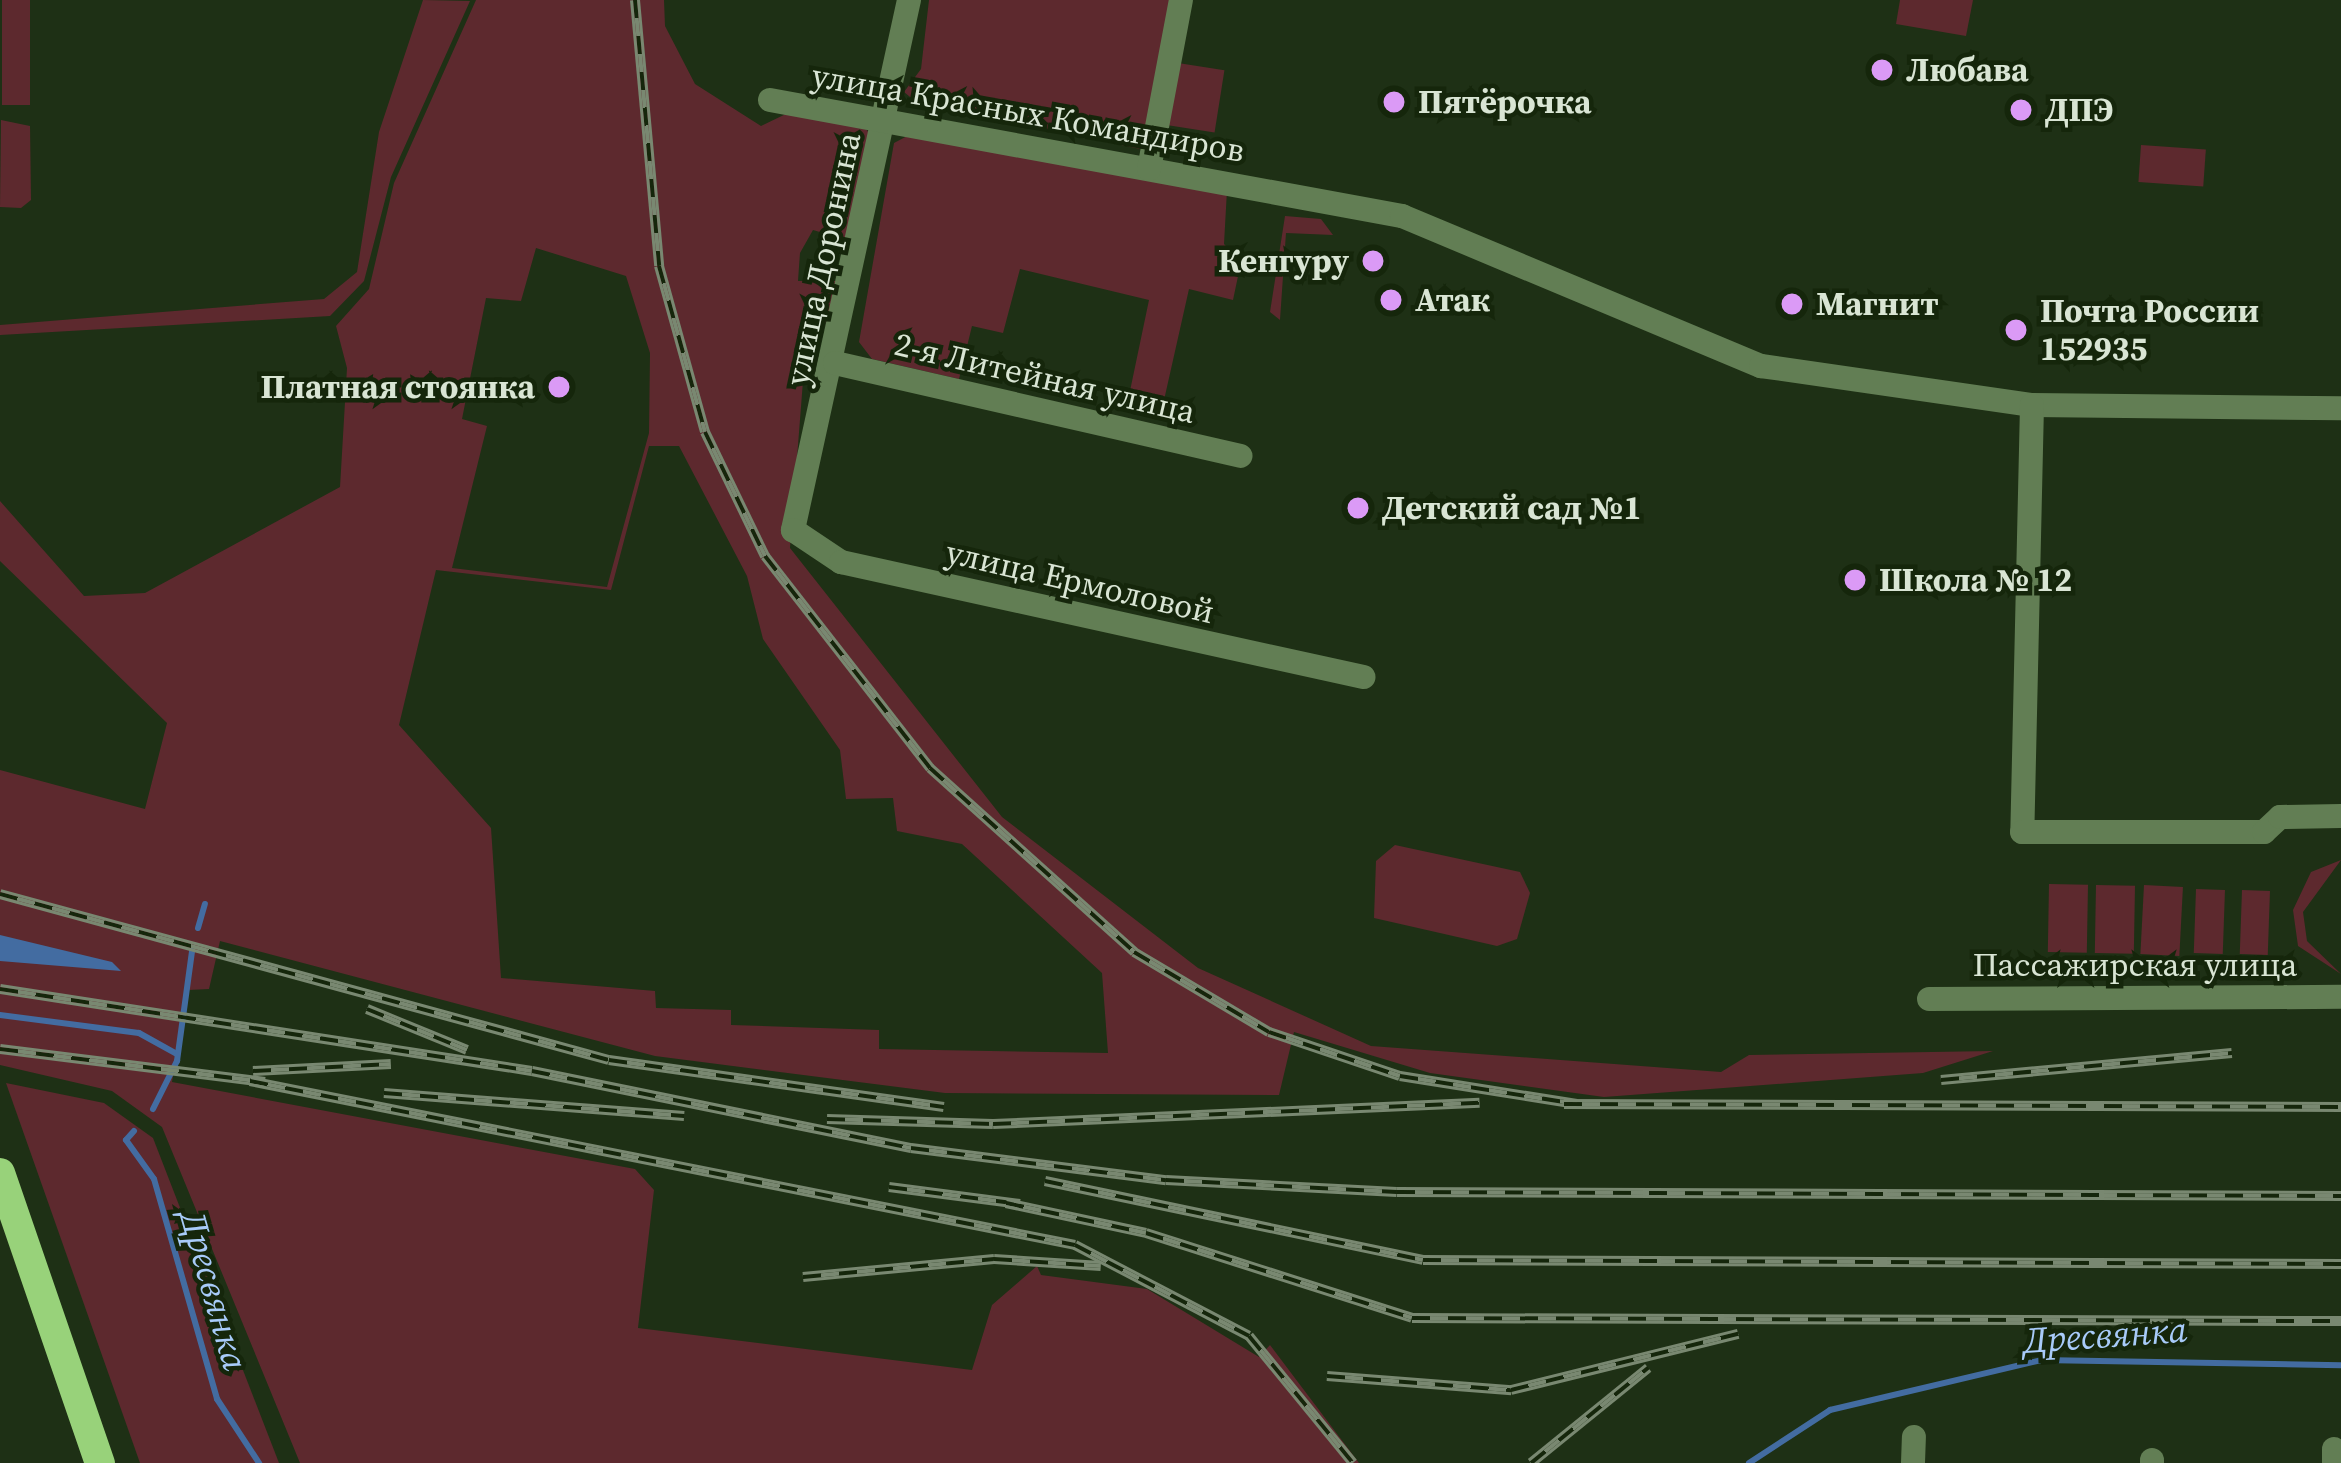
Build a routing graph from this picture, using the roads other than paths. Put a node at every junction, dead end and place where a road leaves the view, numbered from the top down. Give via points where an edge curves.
1 (909, 0) edge
2 (1181, 0) edge
3 (770, 100) dead end
4 (886, 121) junction
5 (1149, 169) junction
6 (836, 363) junction
7 (2032, 405) junction
8 (2341, 408) edge
9 (1240, 456) dead end
10 (793, 530) joint
11 (1363, 677) dead end
12 (2341, 816) edge
13 (2341, 997) edge
14 (1929, 999) dead end
15 (0, 1173) edge
16 (100, 1463) edge

1 - 4 street, улица Доронина
2 - 5 street
3 - 4 street, улица Красных Командиров
4 - 5 street, улица Красных Командиров
4 - 6 street, улица Доронина
5 - 7 street, улица Красных Командиров via 1402,216 1761,367
6 - 9 street, 2-я Литейная улица
6 - 10 street, улица Доронина
7 - 8 street, улица Красных Командиров
7 - 12 street via 2022,832 2264,832 2280,817
10 - 11 street, улица Ермоловой via 842,562
13 - 14 street, Пассажирская улица
15 - 16 main road

